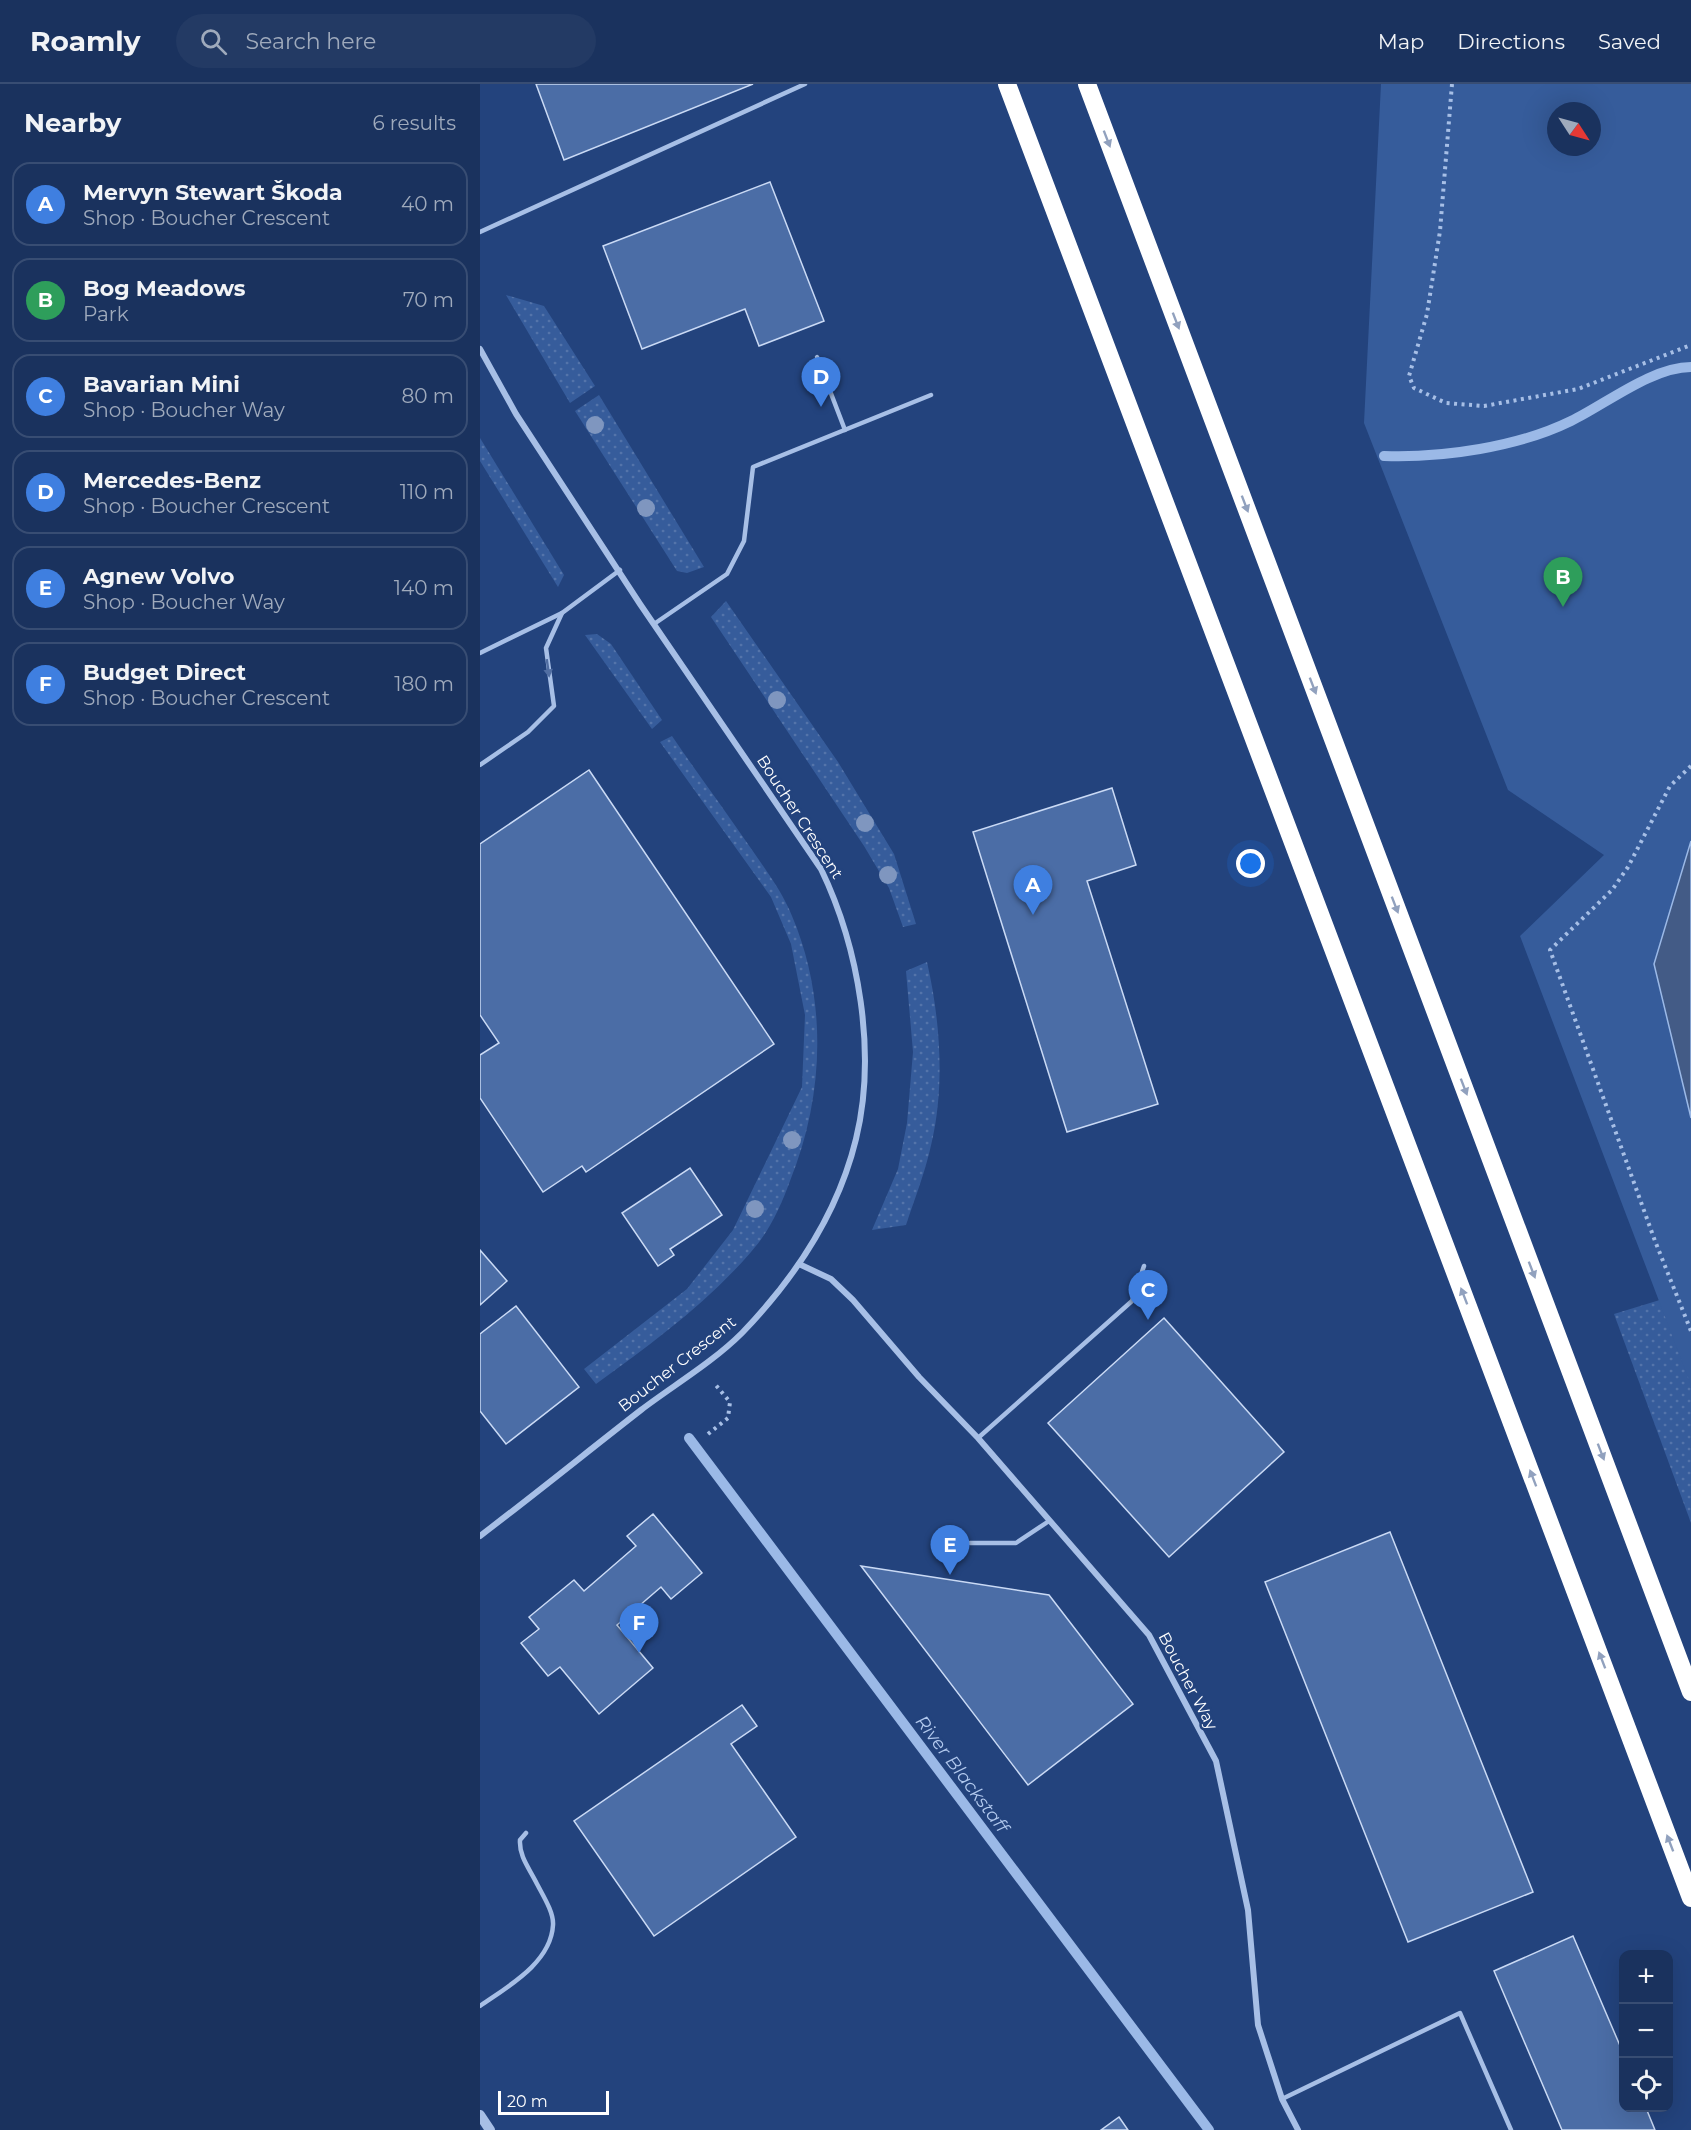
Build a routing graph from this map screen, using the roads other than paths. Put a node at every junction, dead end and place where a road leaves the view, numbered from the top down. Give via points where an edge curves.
1 (805, 84) edge
2 (1007, 84) edge
3 (1087, 84) edge
4 (480, 232) edge
5 (480, 350) edge
6 (817, 357) dead end
7 (931, 395) dead end
8 (845, 430) junction
9 (620, 570) junction
10 (562, 613) junction
11 (654, 624) junction
12 (480, 653) edge
13 (480, 765) edge
14 (799, 1264) junction
15 (1144, 1266) dead end
16 (978, 1438) junction
17 (1049, 1521) junction
18 (480, 1536) edge
19 (970, 1543) dead end
20 (1691, 1692) edge
21 (526, 1833) dead end
22 (1691, 1898) edge
23 (480, 2006) edge
24 (1282, 2099) junction
25 (480, 2115) edge
26 (490, 2130) edge
27 (1298, 2130) edge
28 (1510, 2130) edge

1 - 4 lane
22 -> 2 highway
3 -> 20 highway
5 - 9 street, Boucher Crescent via 516,414
6 - 8 lane
7 - 8 lane
8 - 11 lane via 753,466 744,541 727,574
9 - 10 lane
9 - 11 street, Boucher Crescent
10 - 12 lane
10 -> 13 lane via 546,648 554,706 528,732
11 - 14 street, Boucher Crescent via 821,869 834,894 852,951 866,1039 856,1139 819,1234
14 - 16 street, Boucher Way via 831,1279 854,1300 919,1377
14 - 18 street, Boucher Crescent via 741,1334
15 - 16 lane via 1132,1301
16 - 17 street, Boucher Way
17 - 19 lane via 1016,1544
17 - 24 street, Boucher Way via 1149,1635 1216,1761 1248,1910 1258,2025
21 - 23 lane via 520,1840 519,1852 554,1924 549,1942 520,1978
24 - 27 street, Boucher Way
24 - 28 lane via 1460,2013
25 - 26 street

